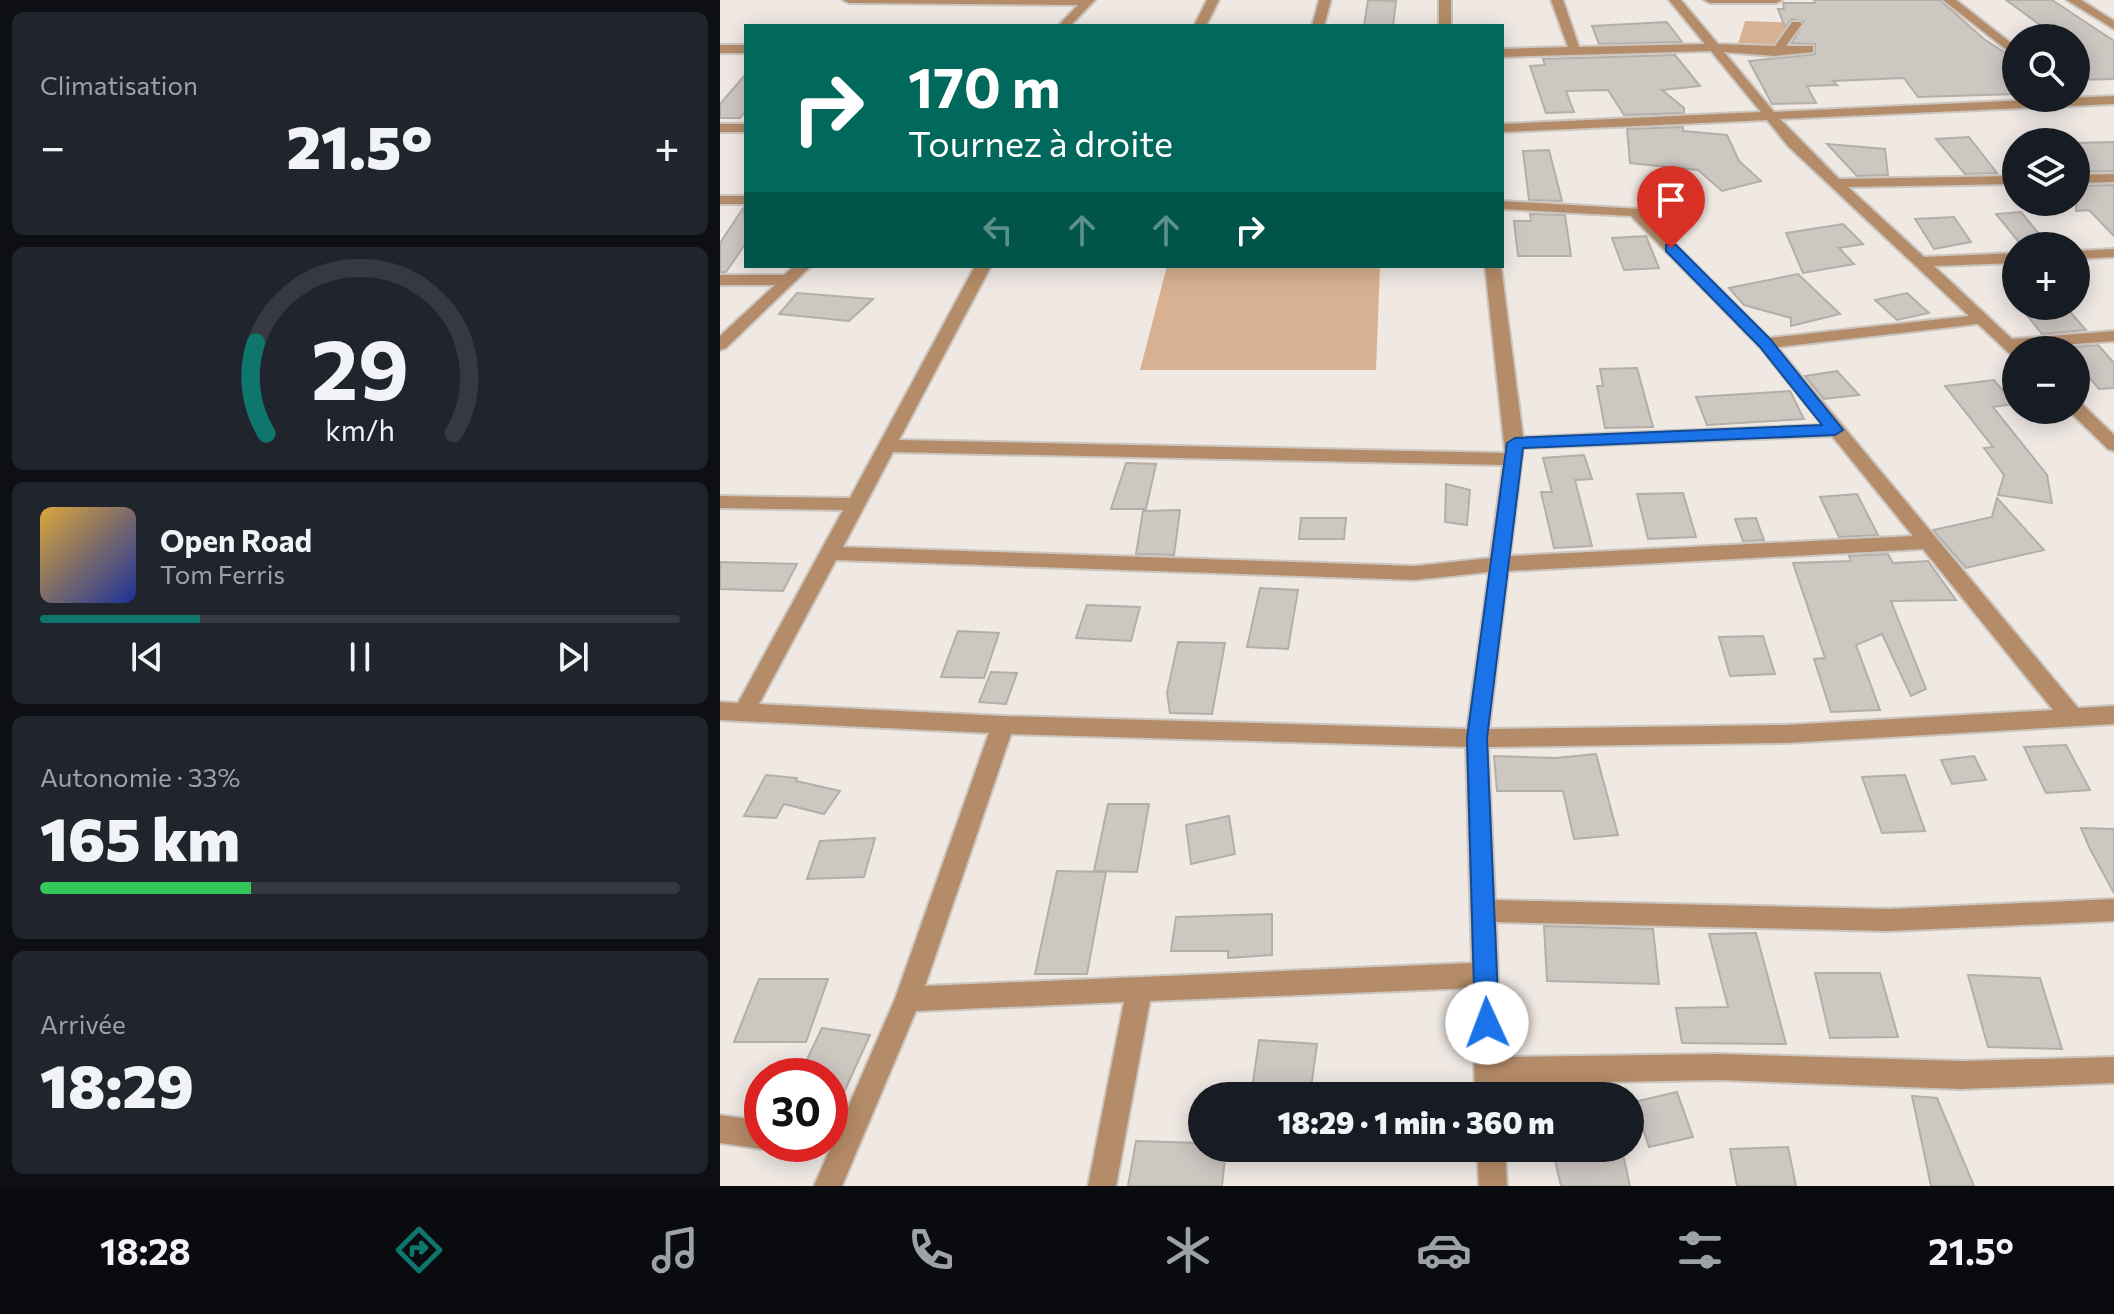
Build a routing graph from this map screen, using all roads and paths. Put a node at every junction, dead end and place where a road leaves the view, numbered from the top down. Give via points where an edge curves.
1 (849, 0) edge
2 (1213, 0) edge
3 (1325, 0) edge
4 (1445, 0) edge
5 (1557, 0) edge
6 (1675, 0) edge
7 (1710, 0) edge
8 (1776, 0) edge
9 (1949, 0) edge
10 (2073, 0) edge
11 (1087, 1) edge
12 (1066, 24) edge
13 (1201, 24) edge
14 (1319, 24) edge
15 (1445, 24) edge
16 (1796, 24) dead end
17 (2114, 26) edge
18 (2002, 42) edge
19 (1715, 47) junction
20 (720, 49) edge
21 (744, 49) edge
22 (1809, 49) dead end
23 (1782, 50) junction
24 (1575, 51) junction
25 (1504, 53) edge
26 (1727, 63) junction
27 (2090, 101) edge
28 (2112, 102) edge
29 (2002, 103) edge
30 (1768, 116) junction
31 (720, 128) edge
32 (744, 128) edge
33 (1504, 128) edge
34 (2114, 178) edge
35 (2090, 179) edge
36 (2002, 180) edge
37 (1839, 183) junction
38 (720, 200) edge
39 (744, 200) edge
40 (1504, 205) edge
41 (2114, 253) edge
42 (2090, 254) edge
43 (2002, 259) edge
44 (1923, 262) junction
45 (801, 268) edge
46 (982, 268) edge
47 (1493, 268) edge
48 (720, 280) edge
49 (789, 280) junction
50 (1981, 319) junction
51 (2114, 336) edge
52 (2002, 338) edge
53 (2090, 339) edge
54 (1765, 343) junction
55 (720, 345) edge
56 (2090, 421) joint
57 (2114, 421) edge
58 (1835, 430) junction
59 (2114, 445) edge
60 (887, 446) junction
61 (1514, 451) junction
62 (720, 502) edge
63 (856, 504) junction
64 (1930, 542) junction
65 (830, 553) junction
66 (1500, 564) junction
67 (720, 711) edge
68 (745, 711) junction
69 (2114, 715) edge
70 (2072, 717) junction
71 (1003, 725) junction
72 (1477, 738) junction
73 (2114, 910) edge
74 (1483, 911) junction
75 (1485, 975) junction
76 (1139, 990) junction
77 (908, 999) junction
78 (2114, 1070) edge
79 (1489, 1082) edge
80 (1503, 1082) edge
81 (848, 1121) edge
82 (720, 1129) edge
83 (744, 1132) edge
84 (833, 1162) edge
85 (1492, 1162) edge
86 (828, 1186) edge
87 (1102, 1186) edge
88 (1493, 1186) edge

1 - 11 street
2 - 13 street
3 - 14 street
4 - 15 street
5 - 24 street
6 - 19 street
7 - 8 street
9 - 18 street
10 - 17 street
11 - 12 street
16 - 23 street
19 - 23 street
19 - 24 street
19 - 26 street
20 - 21 street
22 - 23 street
23 - 26 street
24 - 25 street
26 - 30 street
27 - 28 street
29 - 30 street
30 - 33 street
30 - 37 street
31 - 32 street
34 - 35 street
36 - 37 street
37 - 44 street
38 - 39 street
40 - 54 street via 1635,212
41 - 42 street
43 - 44 street
44 - 50 street
45 - 49 street
46 - 60 street
47 - 61 street
48 - 49 street
49 - 55 street
50 - 52 street
50 - 54 street
51 - 53 street
54 - 58 street
56 - 57 street
56 - 59 street
58 - 61 street
58 - 64 street
60 - 61 street
60 - 63 street
61 - 66 street
62 - 63 street
63 - 65 street
64 - 66 street
64 - 70 street
65 - 66 street via 1415,573
65 - 68 street
66 - 72 street
67 - 68 street
68 - 71 street
69 - 70 street
70 - 72 street via 1786,734
71 - 72 street
71 - 77 street
72 - 74 street
73 - 74 street via 1889,920
74 - 75 street
75 - 76 street
75 - 79 street
76 - 77 street
76 - 87 street
77 - 81 street
78 - 80 street via 1961,1075 1720,1067
82 - 83 street
84 - 86 street
85 - 88 street

